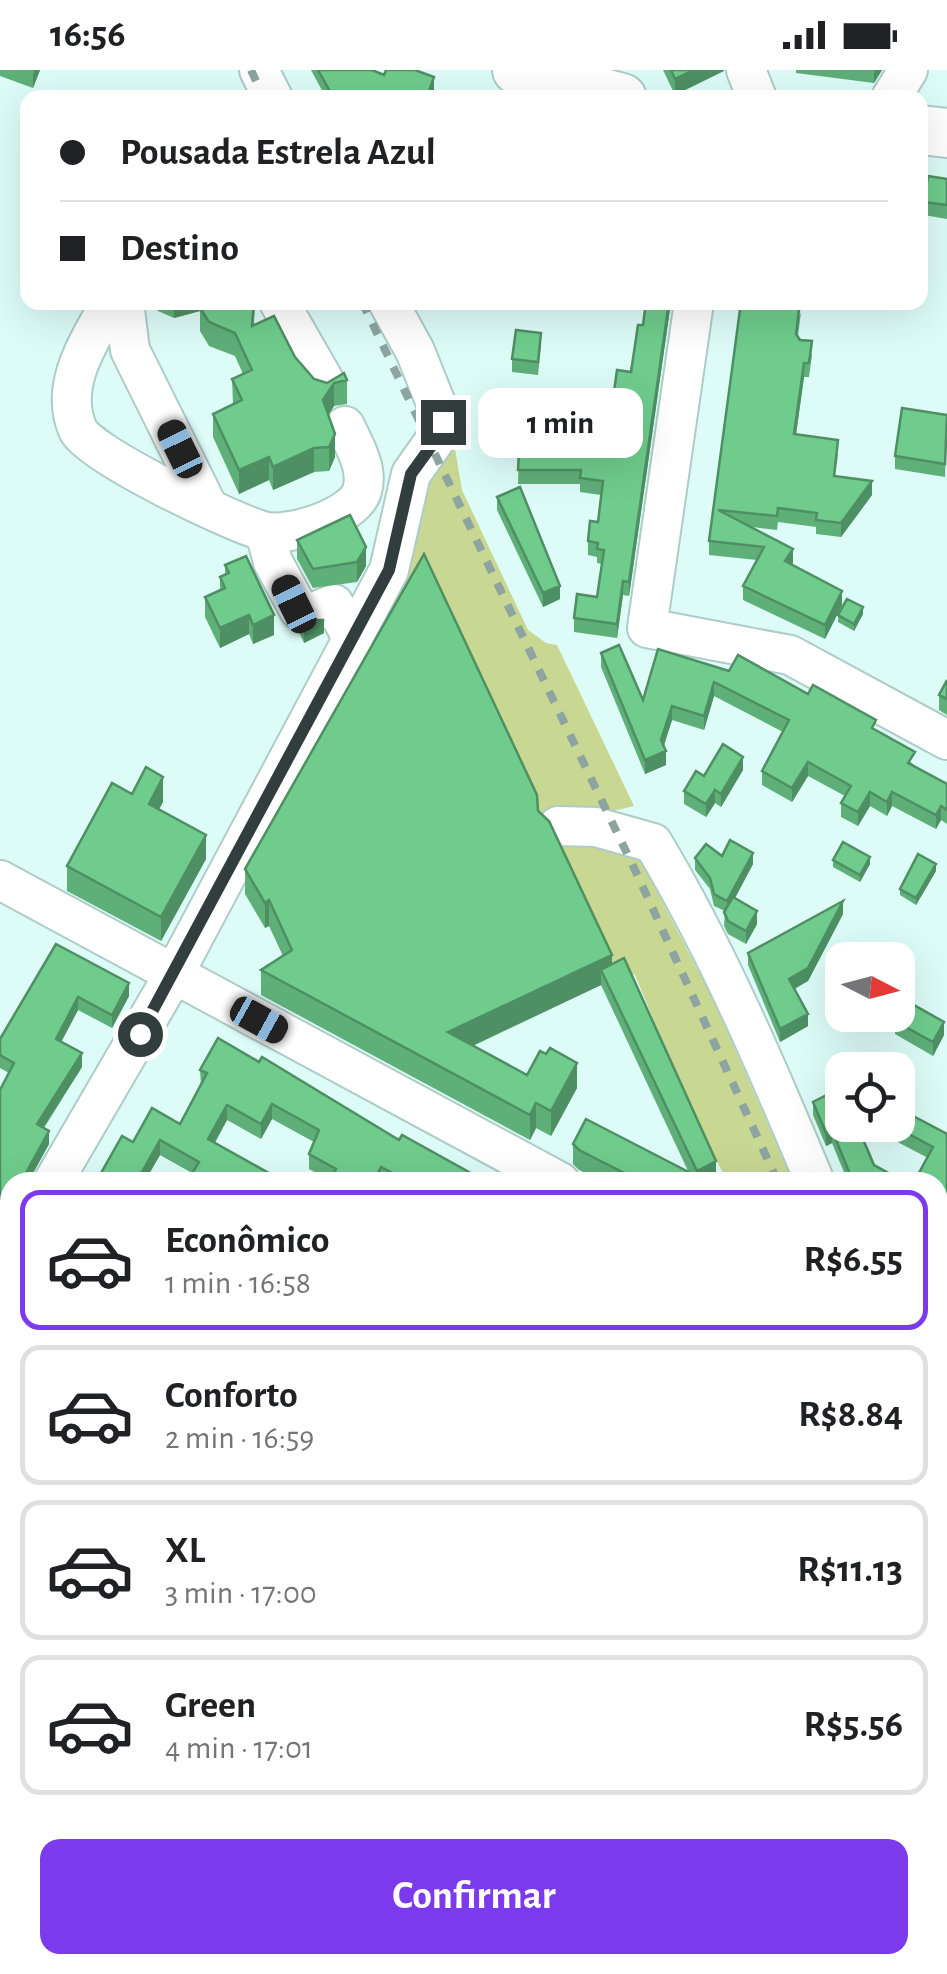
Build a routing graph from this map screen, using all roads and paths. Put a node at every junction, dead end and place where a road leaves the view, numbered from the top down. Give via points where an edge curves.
1 (529, 72) edge
2 (593, 90) edge
3 (107, 310) edge
4 (125, 310) edge
5 (284, 310) edge
6 (393, 310) edge
7 (693, 310) edge
8 (326, 384) edge
9 (345, 426) dead end
10 (207, 505) junction
11 (266, 532) junction
12 (353, 640) junction
13 (947, 740) edge
14 (558, 826) dead end
15 (0, 880) edge
16 (174, 974) junction
17 (59, 1172) edge
18 (537, 1172) edge
19 (811, 1172) edge

1 - 2 main road
3 - 10 street via 70,395 78,432 115,462
4 - 10 street via 130,350
5 - 8 street
6 - 12 street via 443,422 411,474 389,570
7 - 13 street via 647,628 790,655
9 - 11 street via 364,470 354,507 312,526
10 - 11 street
11 - 12 street via 298,610 311,613 334,604
12 - 16 street
14 - 19 street via 596,827 653,843 684,894
15 - 16 street
16 - 17 street
16 - 18 street

